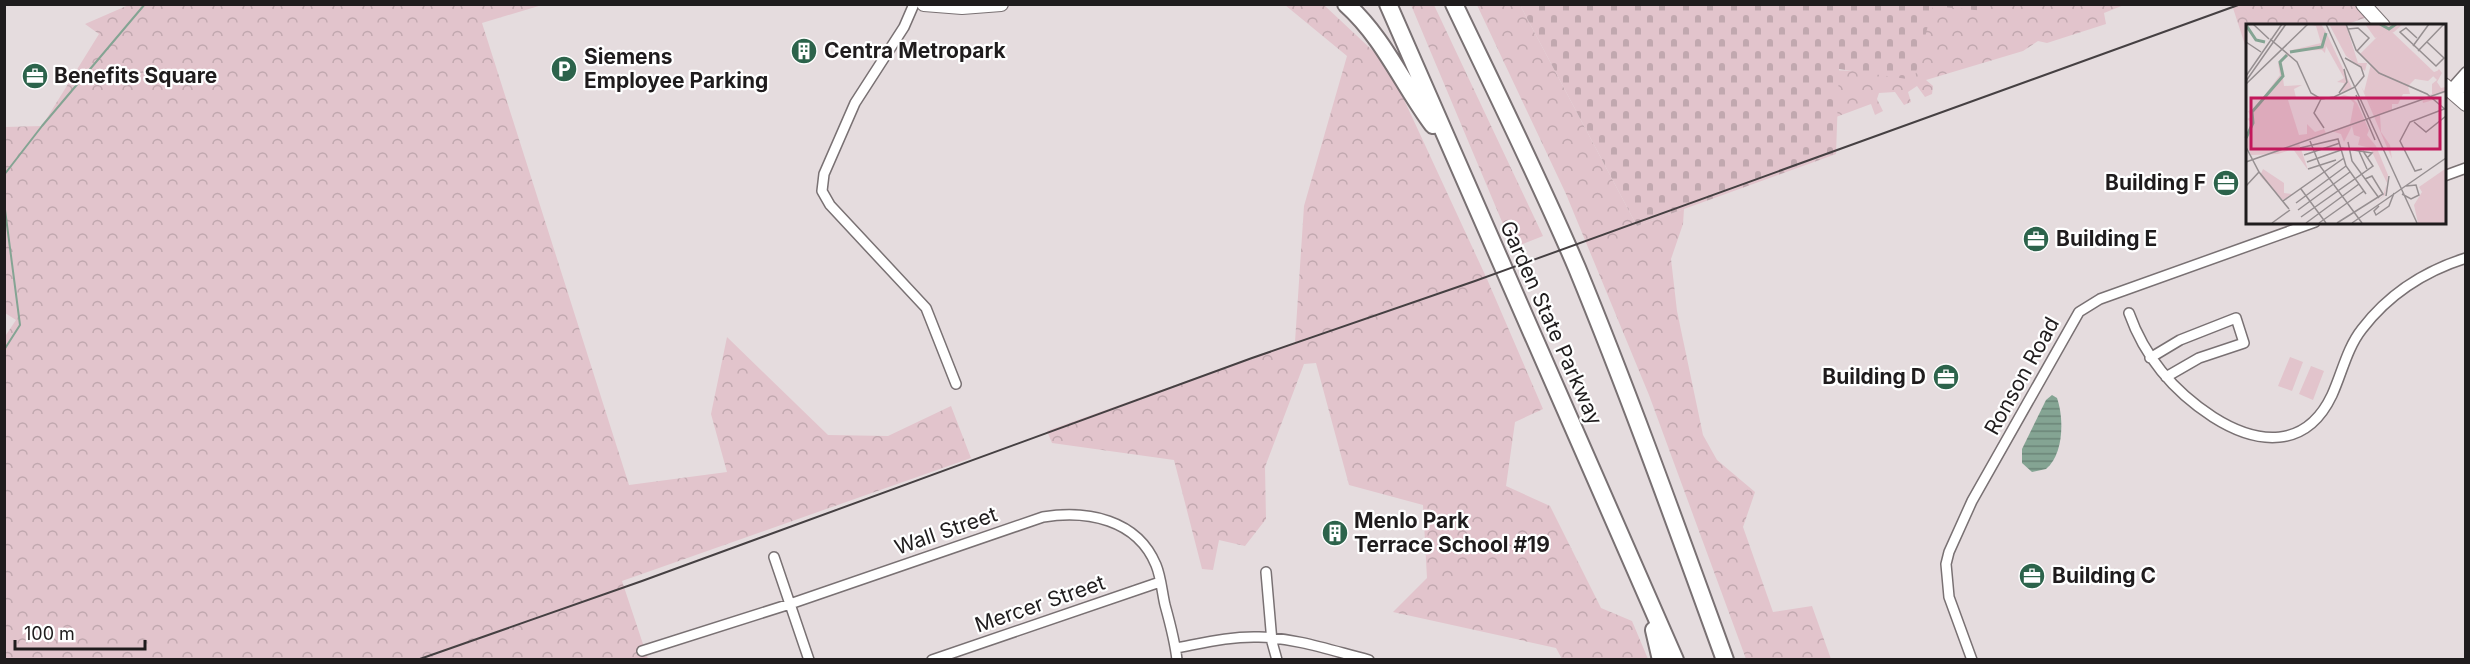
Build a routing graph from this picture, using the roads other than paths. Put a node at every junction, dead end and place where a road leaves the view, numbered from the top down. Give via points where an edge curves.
1 (914, 4) edge
2 (924, 4) edge
3 (1001, 4) edge
4 (1346, 4) edge
5 (1388, 4) edge
6 (1454, 4) edge
7 (2363, 4) edge
8 (2382, 24) edge
9 (2466, 72) edge
10 (2466, 84) edge
11 (2454, 93) edge
12 (1450, 146) junction
13 (2466, 168) edge
14 (2446, 176) edge
15 (2309, 224) edge
16 (2466, 258) edge
17 (2129, 313) dead end
18 (2150, 358) junction
19 (2166, 377) junction
20 (956, 384) dead end
21 (774, 557) dead end
22 (1266, 573) dead end
23 (1160, 582) junction
24 (1647, 597) junction
25 (790, 604) junction
26 (1272, 638) junction
27 (1176, 648) junction
28 (642, 651) dead end
29 (809, 660) edge
30 (932, 660) edge
31 (1177, 660) edge
32 (1277, 660) edge
33 (1369, 660) edge
34 (1661, 660) edge
35 (1675, 660) edge
36 (1725, 660) edge
37 (1972, 660) edge

1 - 20 street via 904,27 855,103 824,174 822,190 830,205 926,308
2 - 3 street via 962,8
4 - 12 highway via 1385,49 1414,99
5 - 12 highway, Garden State Parkway
6 - 36 highway, Garden State Parkway via 1576,268 1630,400
7 - 8 street
9 - 11 street
10 - 11 street
12 - 24 highway, Garden State Parkway
13 - 14 street
15 - 37 street, Ronson Road via 2105,297 2079,312 1972,501 1949,552 1949,597
16 - 19 street via 2418,280 2376,313 2354,341 2323,410 2305,427 2289,435 2262,438 2235,429 2200,408
17 - 18 street
18 - 19 street
18 - 19 street via 2180,340 2236,318 2244,342 2199,358
21 - 25 street
22 - 26 street
23 - 25 street, Wall Street via 1156,565 1143,543 1128,529 1088,514 1069,513 1043,517
23 - 27 street, Wall Street
23 - 30 street, Mercer Street
24 - 34 highway
24 - 35 highway, Garden State Parkway
25 - 28 street, Wall Street
25 - 29 street
26 - 27 street via 1227,638
26 - 32 street
26 - 33 street
27 - 31 street, Wall Street

